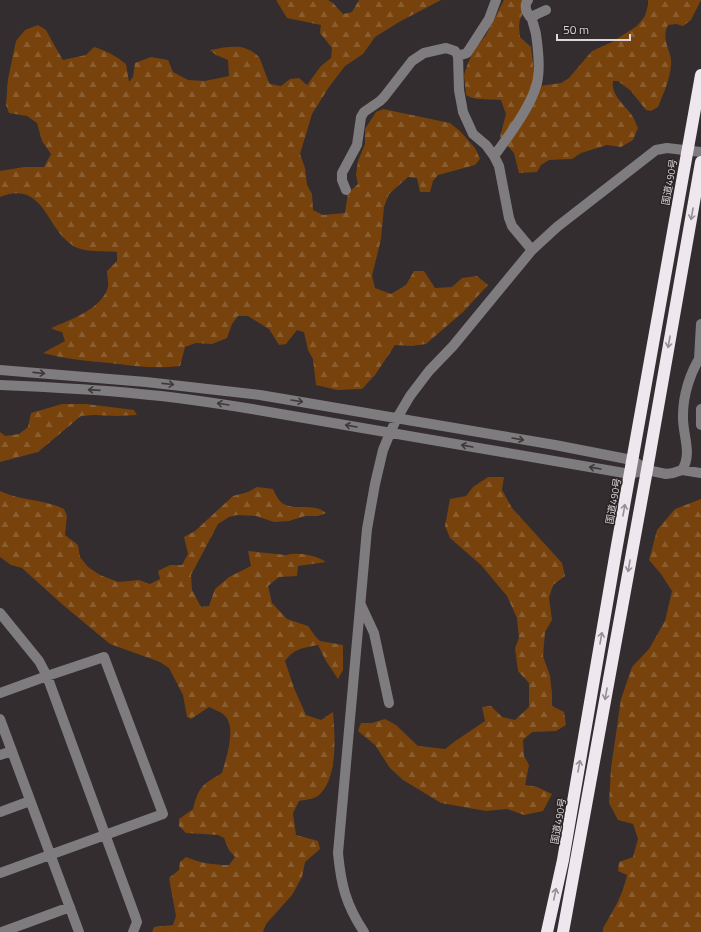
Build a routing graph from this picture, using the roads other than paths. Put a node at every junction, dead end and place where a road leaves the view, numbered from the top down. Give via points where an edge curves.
1 (496, 0) edge
2 (528, 0) edge
3 (546, 10) dead end
4 (532, 19) junction
5 (458, 56) junction
6 (701, 75) edge
7 (687, 150) junction
8 (701, 152) edge
9 (494, 156) junction
10 (701, 162) edge
11 (346, 190) dead end
12 (532, 250) junction
13 (701, 324) edge
14 (700, 358) edge
15 (0, 370) edge
16 (0, 385) edge
17 (701, 409) edge
18 (397, 418) junction
19 (701, 425) edge
20 (390, 433) junction
21 (632, 460) junction
22 (647, 470) junction
23 (682, 470) junction
24 (701, 472) edge
25 (630, 474) junction
26 (360, 605) junction
27 (0, 613) edge
28 (4, 626) edge
29 (47, 676) junction
30 (0, 693) edge
31 (388, 703) dead end
32 (0, 720) edge
33 (12, 751) junction
34 (0, 755) edge
35 (30, 801) junction
36 (0, 812) edge
37 (106, 835) junction
38 (50, 855) junction
39 (0, 873) edge
40 (70, 907) junction
41 (2, 932) edge
42 (79, 932) edge
43 (133, 932) edge
44 (364, 932) edge
45 (547, 932) edge
46 (563, 932) edge

1 - 5 street via 488,19 467,53
2 - 4 street via 525,3 528,15
3 - 4 street
4 - 9 street via 539,60 538,79 529,104
5 - 9 street via 459,90 463,112 473,134
5 - 11 street via 455,51 446,48 424,53 412,61 380,102 364,112 357,145 342,173
6 - 7 highway, 国道490号
7 - 8 street
7 - 12 street via 656,150 557,226
7 - 21 highway, 国道490号
9 - 12 street via 499,166 508,218
10 -> 22 highway
12 - 18 street via 453,346 429,371
13 - 14 street
14 - 23 street via 684,403 687,459
15 -> 18 street via 210,389
20 -> 16 street via 187,399 81,389
17 - 19 street
18 - 20 street
18 -> 21 street
25 -> 20 street
20 - 26 street via 383,450 367,529
21 - 22 street
21 - 25 highway, 国道490号
22 - 23 street via 666,474
22 - 25 street
22 -> 46 highway
23 - 24 street
45 -> 25 highway, 国道490号 via 563,860
26 - 31 street via 374,633
26 - 44 street via 338,853 345,895
27 - 28 street
28 - 29 street via 39,662
29 - 30 street
29 - 37 street
29 - 37 street via 104,657 155,791 163,814
32 - 33 street
33 - 34 street
33 - 35 street
35 - 36 street
35 - 38 street
37 - 38 street
37 - 43 street via 137,922
38 - 39 street
38 - 40 street
40 - 41 street
40 - 42 street

